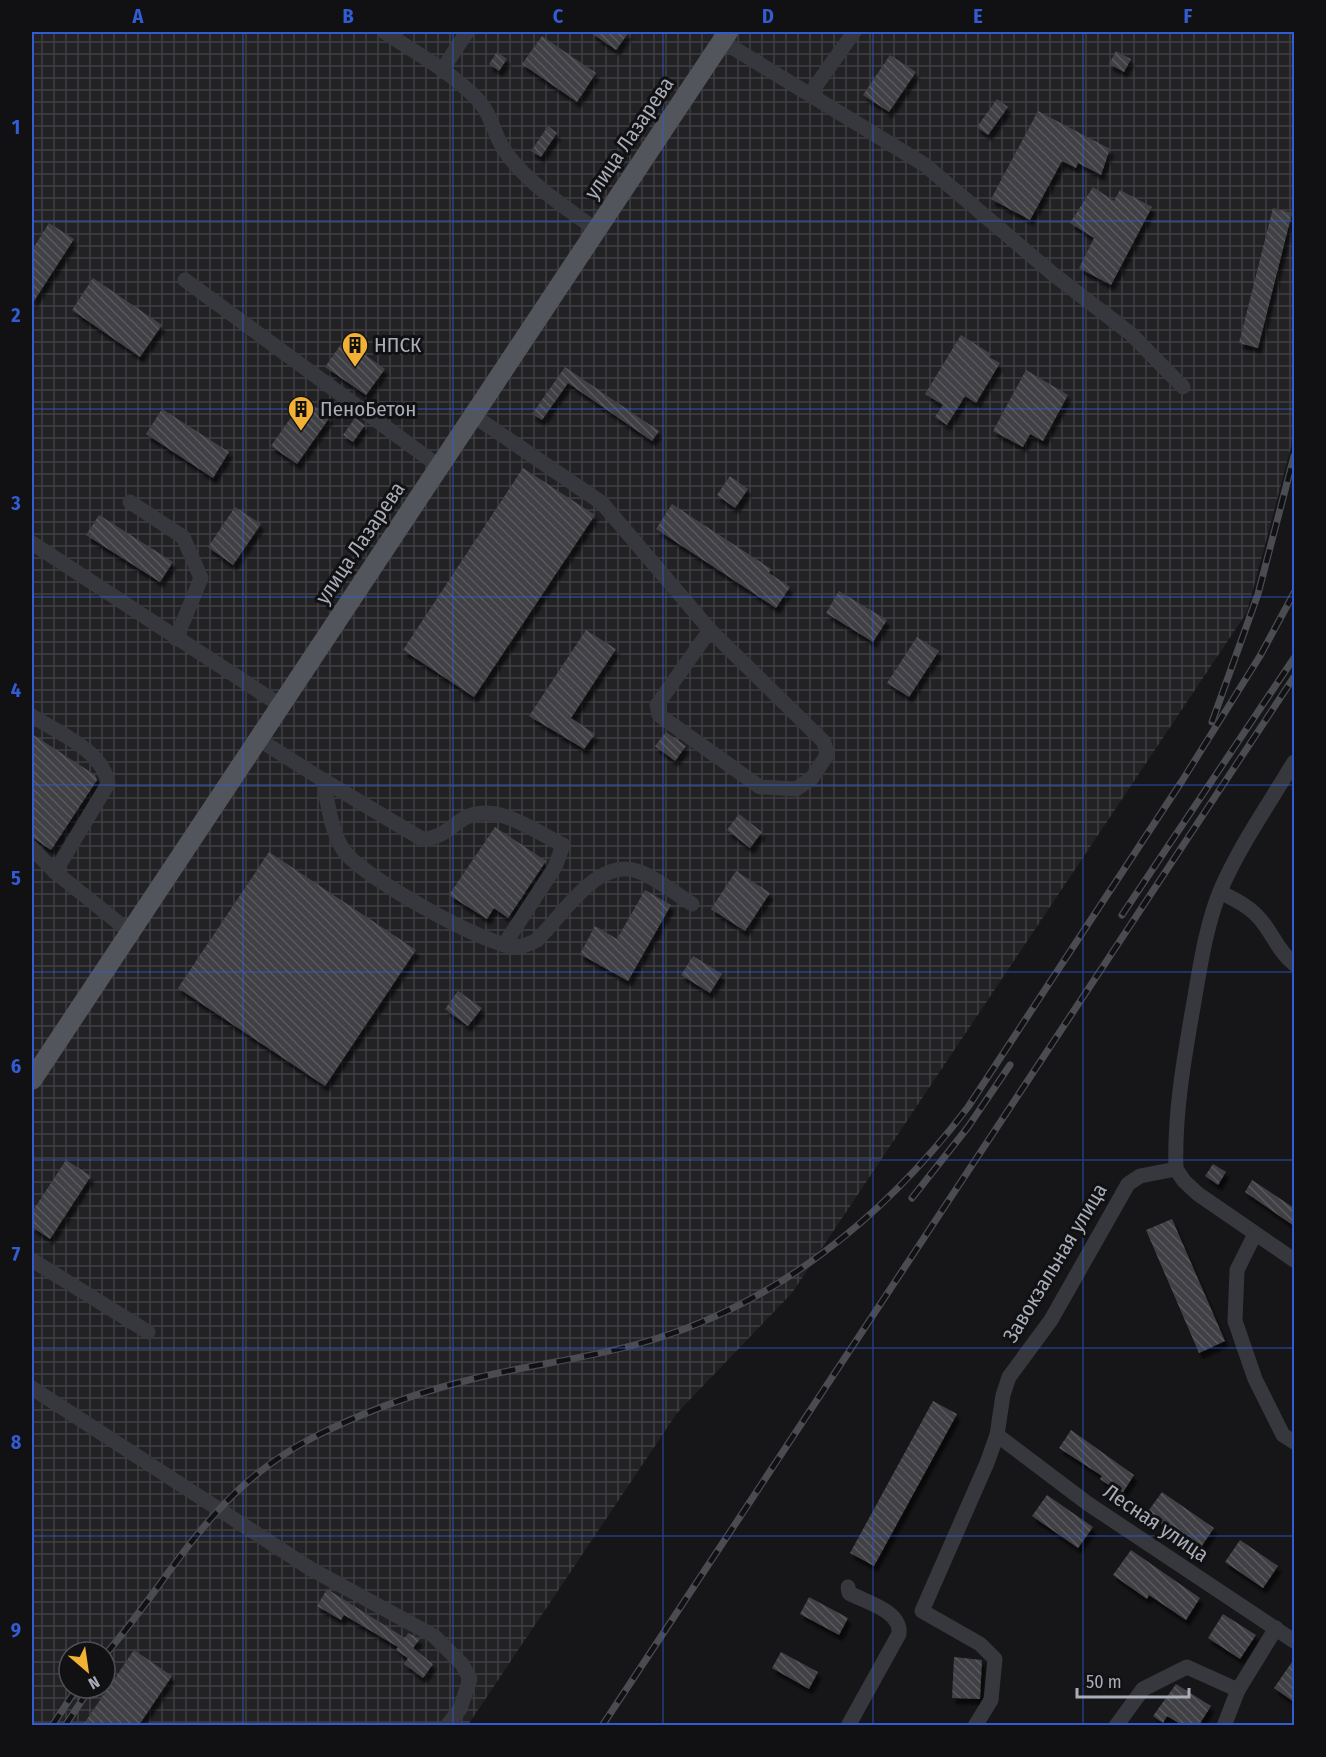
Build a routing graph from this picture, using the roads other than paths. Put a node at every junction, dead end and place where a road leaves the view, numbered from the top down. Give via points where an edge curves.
1 (384, 32) edge
2 (467, 32) edge
3 (854, 32) edge
4 (725, 36) edge
5 (442, 70) junction
6 (810, 94) junction
7 (596, 230) junction
8 (185, 280) dead end
9 (1183, 387) dead end
10 (474, 416) junction
11 (440, 466) junction
12 (130, 502) dead end
13 (32, 543) edge
14 (710, 630) junction
15 (176, 639) junction
16 (280, 705) junction
17 (32, 716) edge
18 (258, 739) junction
19 (1294, 762) edge
20 (323, 780) junction
21 (32, 848) edge
22 (55, 872) junction
23 (1220, 892) junction
24 (693, 904) dead end
25 (130, 932) junction
26 (504, 945) junction
27 (1294, 964) edge
28 (32, 1080) edge
29 (1176, 1169) junction
30 (1255, 1234) junction
31 (32, 1260) edge
32 (1294, 1260) edge
33 (148, 1332) dead end
34 (32, 1388) edge
35 (997, 1435) junction
36 (1294, 1442) edge
37 (848, 1587) dead end
38 (1276, 1628) junction
39 (1294, 1641) edge
40 (1238, 1689) junction
41 (447, 1725) edge
42 (848, 1725) edge
43 (975, 1725) edge
44 (1116, 1725) edge
45 (1224, 1725) edge

1 - 5 street
2 - 5 street
3 - 6 street
4 - 6 street
4 - 7 main road, улица Лазарева
5 - 7 street via 477,99 491,117 502,148 527,177
6 - 9 street via 925,165 1053,274 1131,334
7 - 10 main road, улица Лазарева
8 - 11 street
10 - 11 main road, улица Лазарева
10 - 14 street via 602,503
11 - 16 main road, улица Лазарева
12 - 15 street via 183,537 201,578
13 - 15 street
14 - 14 street via 824,742 826,755 812,778 796,789 760,787 659,715 657,705
15 - 16 street
16 - 18 main road, улица Лазарева
17 - 22 street via 90,754 107,775 108,784
18 - 20 street
18 - 25 main road, улица Лазарева
19 - 23 street
20 - 26 street via 336,836 355,862 438,916
20 - 26 street via 422,839 440,836 462,820 484,811 563,845 555,867
21 - 22 street
22 - 25 street
23 - 27 street via 1260,919
23 - 29 street via 1200,968 1181,1082
24 - 26 street via 640,872 626,870 598,876 537,940 526,946
25 - 28 main road, улица Лазарева
29 - 30 street via 1198,1194
29 - 35 street, Завокзальная улица via 1140,1176 1118,1198 1051,1320 1009,1377
30 - 32 street
30 - 36 street via 1237,1270 1235,1321 1260,1388 1283,1435
31 - 33 street
34 - 41 street via 311,1569 420,1626 447,1646 470,1679 460,1709
35 - 38 street, Лесная улица via 1087,1503
35 - 43 street, Завокзальная улица via 922,1611 980,1644 995,1659 991,1700
37 - 42 street via 849,1593 893,1615 899,1634
38 - 39 street, Лесная улица
38 - 40 street
40 - 44 street via 1187,1666 1143,1689
40 - 45 street

